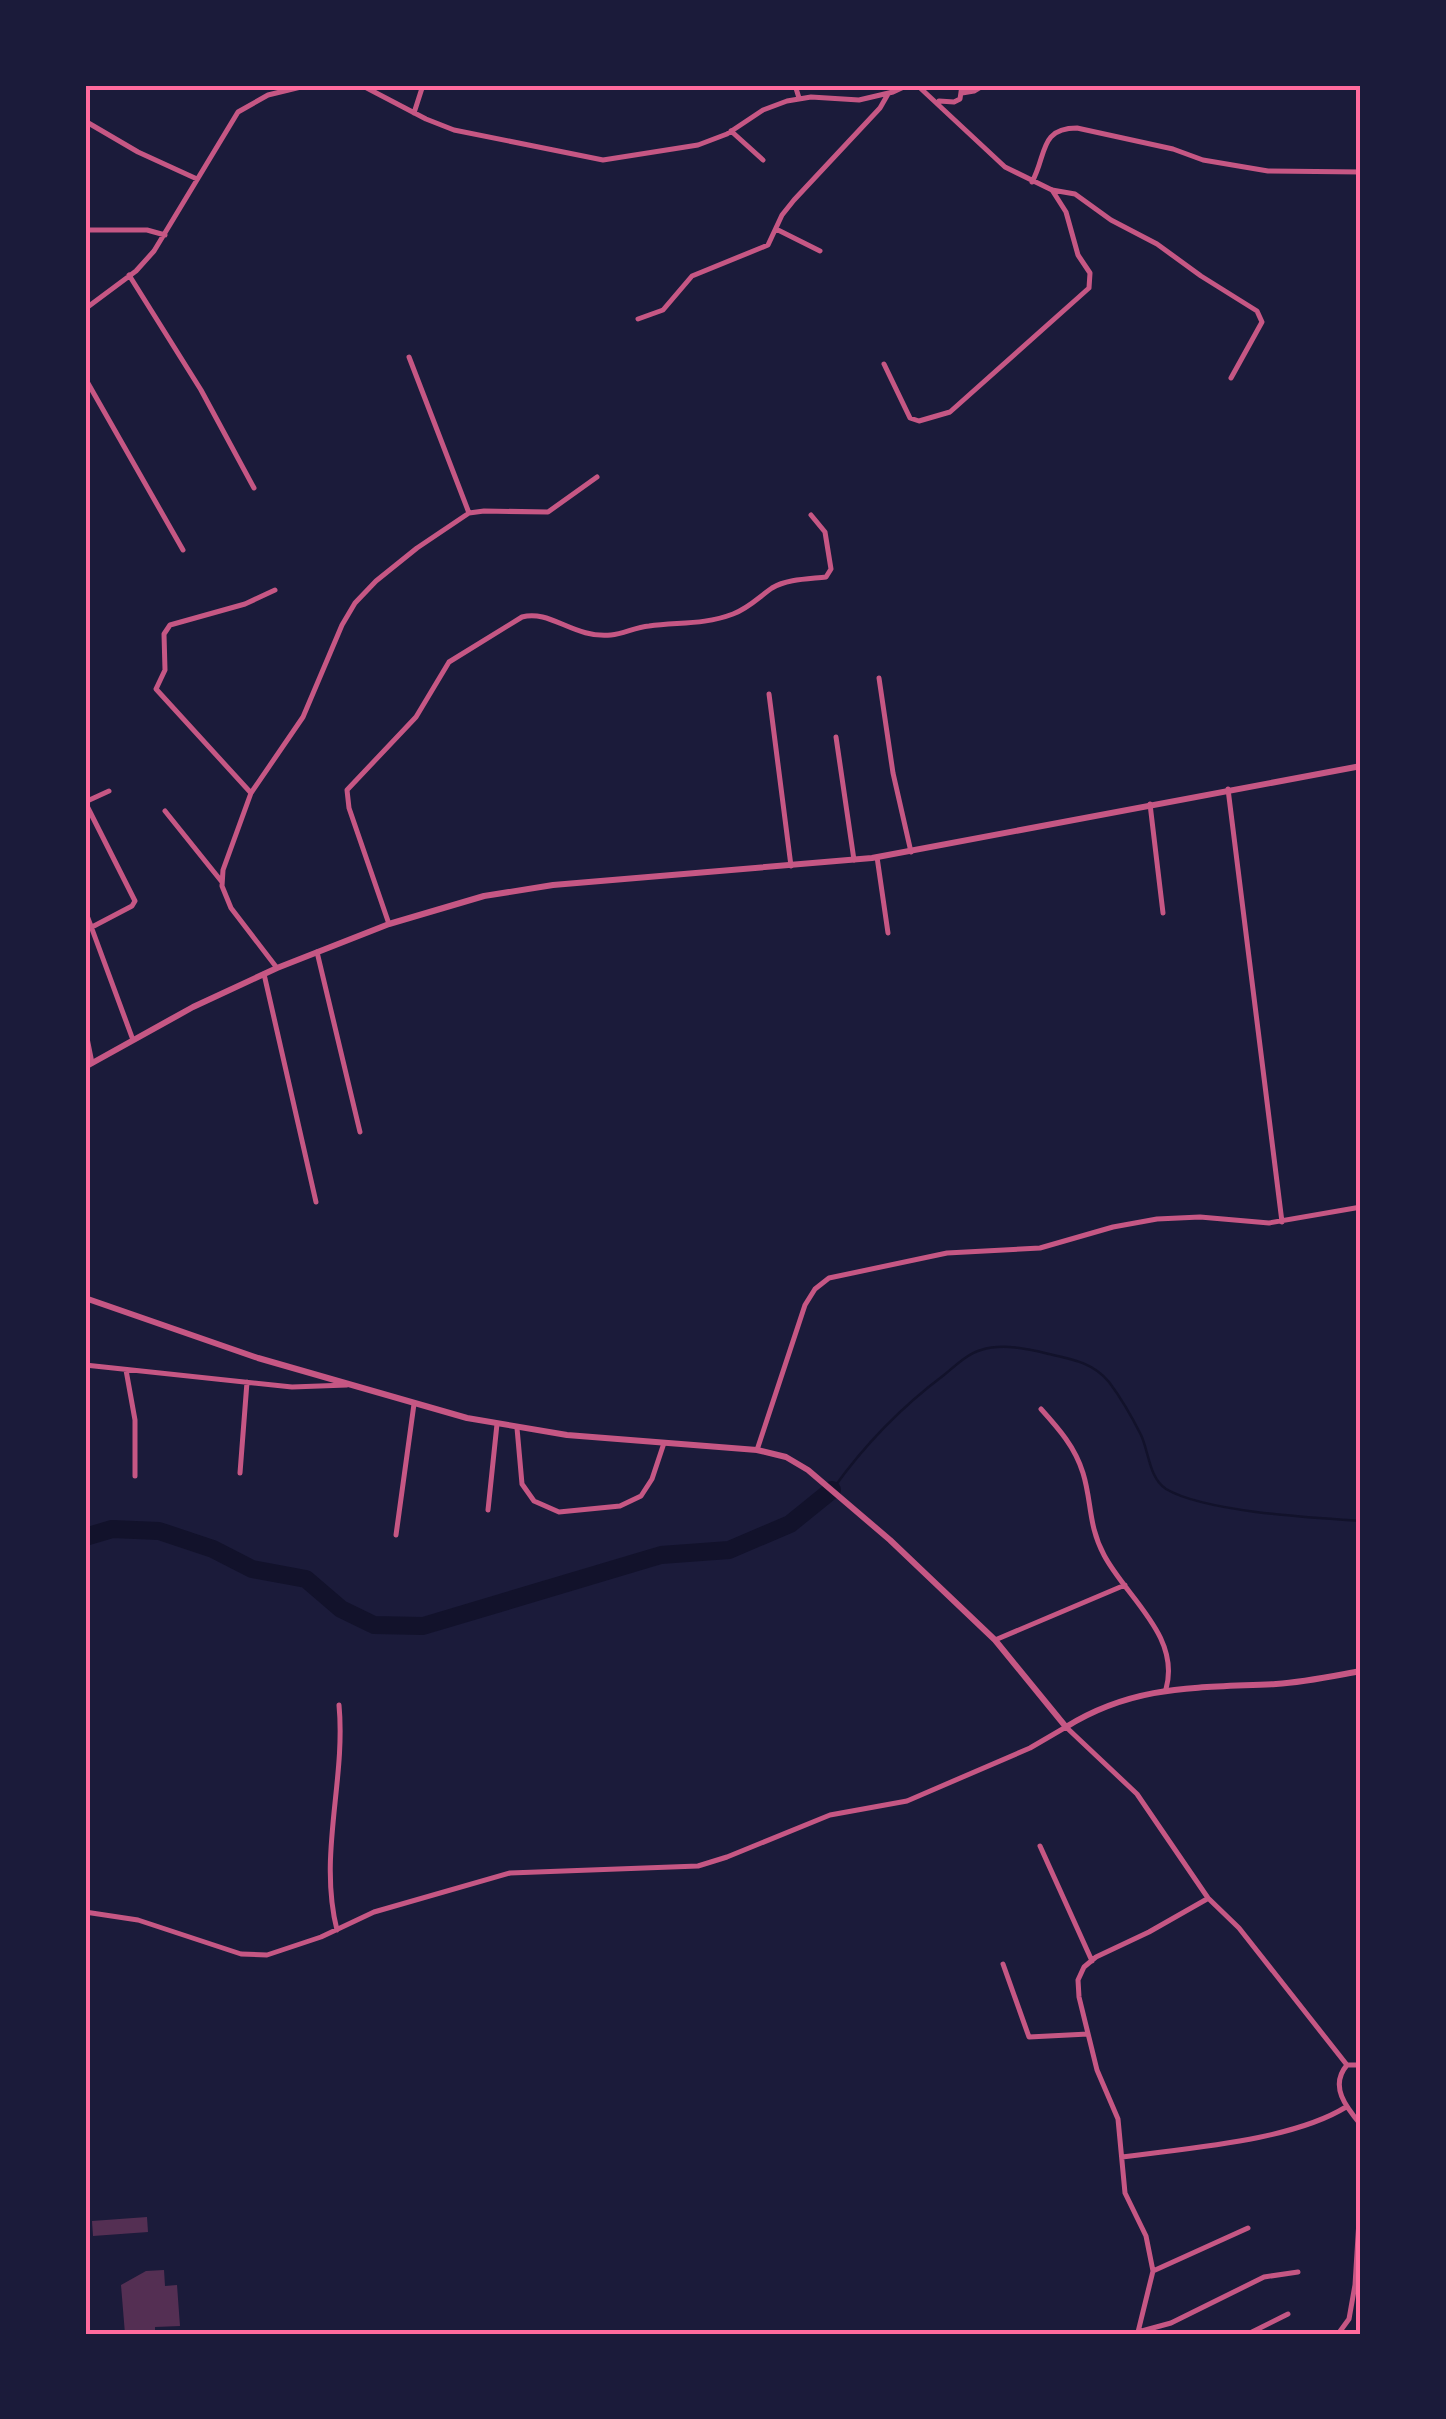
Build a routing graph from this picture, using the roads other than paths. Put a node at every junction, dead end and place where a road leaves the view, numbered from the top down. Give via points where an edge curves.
1 (309, 85) edge
2 (361, 85) edge
3 (423, 85) edge
4 (796, 85) edge
5 (876, 85) edge
6 (908, 85) edge
7 (918, 85) edge
8 (984, 85) edge
9 (288, 87) edge
10 (962, 89) edge
11 (884, 95) junction
12 (800, 98) junction
13 (936, 100) junction
14 (414, 113) junction
15 (85, 122) edge
16 (731, 131) junction
17 (763, 160) dead end
18 (1361, 172) edge
19 (197, 180) junction
20 (1032, 182) junction
21 (1052, 190) junction
22 (776, 229) junction
23 (85, 230) edge
24 (165, 235) junction
25 (820, 252) dead end
26 (130, 276) junction
27 (85, 309) edge
28 (638, 320) dead end
29 (409, 357) dead end
30 (884, 364) dead end
31 (85, 378) edge
32 (1231, 378) dead end
33 (597, 478) dead end
34 (254, 488) dead end
35 (470, 514) junction
36 (811, 514) dead end
37 (183, 550) dead end
38 (275, 590) dead end
39 (878, 678) dead end
40 (769, 694) dead end
41 (836, 737) dead end
42 (1361, 766) edge
43 (1228, 789) junction
44 (109, 791) dead end
45 (251, 793) junction
46 (85, 802) edge
47 (1150, 804) junction
48 (165, 810) dead end
49 (911, 852) junction
50 (877, 857) junction
51 (854, 860) junction
52 (791, 866) junction
53 (222, 882) junction
54 (85, 910) edge
55 (1163, 913) dead end
56 (389, 924) junction
57 (92, 927) junction
58 (888, 933) dead end
59 (317, 952) junction
60 (277, 968) junction
61 (264, 974) junction
62 (85, 1028) edge
63 (133, 1040) junction
64 (89, 1065) edge
65 (360, 1132) dead end
66 (316, 1202) dead end
67 (1361, 1208) edge
68 (1282, 1222) junction
69 (85, 1298) edge
70 (85, 1365) edge
71 (126, 1369) junction
72 (247, 1382) junction
73 (347, 1385) junction
74 (414, 1404) junction
75 (1041, 1409) dead end
76 (496, 1424) junction
77 (517, 1428) junction
78 (665, 1442) junction
79 (757, 1450) junction
80 (240, 1472) dead end
81 (135, 1476) dead end
82 (488, 1510) dead end
83 (396, 1535) dead end
84 (1125, 1585) junction
85 (995, 1640) junction
86 (1361, 1671) edge
87 (1166, 1690) junction
88 (339, 1705) dead end
89 (1066, 1727) junction
90 (1040, 1846) dead end
91 (1208, 1898) junction
92 (85, 1912) edge
93 (336, 1930) junction
94 (1092, 1961) junction
95 (1003, 1964) dead end
96 (1088, 2034) junction
97 (1347, 2065) junction
98 (1361, 2065) edge
99 (1346, 2106) junction
100 (1361, 2125) edge
101 (1122, 2157) junction
102 (1361, 2188) edge
103 (1248, 2228) dead end
104 (1153, 2271) junction
105 (1298, 2272) dead end
106 (1288, 2314) dead end
107 (1349, 2319) junction
108 (1361, 2319) edge
109 (1138, 2332) edge
110 (1072, 2334) edge
111 (1088, 2334) edge
112 (1128, 2334) edge
113 (1248, 2334) edge
114 (1338, 2334) edge

1 - 9 street
2 - 14 street
3 - 14 street
4 - 12 street
5 - 11 street
6 - 11 street
7 - 13 street
8 - 10 street
9 - 19 street via 238,112
10 - 13 street via 954,102
11 - 12 street
11 - 22 street via 880,108 794,200
12 - 16 street
13 - 20 street via 1006,167
14 - 16 street via 463,132 602,160 688,147
15 - 19 street
16 - 17 street
18 - 20 street via 1268,170 1062,128 1048,140
19 - 24 street
20 - 21 street
21 - 30 street via 1090,273 1089,288 968,397 935,418 910,418
21 - 32 street via 1075,194 1261,315
22 - 25 street
22 - 28 street via 766,247 692,276 663,310
23 - 24 street
24 - 26 street
26 - 27 street
26 - 34 street
29 - 35 street
31 - 37 street
33 - 35 street via 552,511
35 - 45 street via 360,596 303,717
36 - 56 street via 827,537 826,577 780,584 751,606 699,624 652,625 607,636 568,630 534,614 448,662 416,717 347,790
38 - 45 street via 170,625 156,690
39 - 49 street
40 - 52 street
41 - 51 street
42 - 43 street
43 - 47 street
43 - 68 street
44 - 46 street
45 - 53 street
46 - 57 street via 135,901
47 - 49 street
47 - 55 street
48 - 53 street
49 - 50 street
50 - 51 street
50 - 58 street
51 - 52 street
52 - 56 street via 529,888
53 - 60 street via 235,916
54 - 57 street
56 - 59 street
57 - 63 street
59 - 60 street
59 - 65 street
60 - 61 street
61 - 63 street
61 - 66 street
62 - 64 street
63 - 64 street
67 - 68 street
68 - 79 street via 1157,1219 1048,1246 947,1253 828,1278 806,1305
69 - 73 street
70 - 71 street
71 - 72 street
71 - 81 street
72 - 73 street
72 - 80 street
73 - 74 street
74 - 76 street
74 - 83 street
75 - 84 street via 1070,1442 1084,1475 1089,1521
76 - 77 street
76 - 82 street
77 - 78 street
77 - 78 street via 522,1484 534,1502 559,1512 620,1506 641,1496
78 - 79 street
79 - 85 street via 808,1470
84 - 85 street
84 - 87 street via 1159,1634 1168,1658
85 - 89 street
86 - 87 street via 1280,1684
87 - 89 street via 1120,1700
88 - 93 street via 330,1870
89 - 91 street via 1137,1794
89 - 93 street via 908,1801 830,1815 713,1862 670,1870 510,1874 420,1897
90 - 94 street
91 - 94 street
91 - 97 street
92 - 93 street via 138,1920 241,1954 284,1951
94 - 96 street via 1078,1980
95 - 96 street via 1030,2037
96 - 101 street via 1118,2118
97 - 98 street
97 - 99 street via 1338,2085
99 - 100 street
99 - 101 street via 1283,2130
101 - 104 street via 1125,2193 1146,2236
102 - 107 street
103 - 104 street
104 - 109 street
105 - 109 street via 1264,2277
106 - 113 street
107 - 108 street
107 - 114 street
109 - 112 street
110 - 111 street

